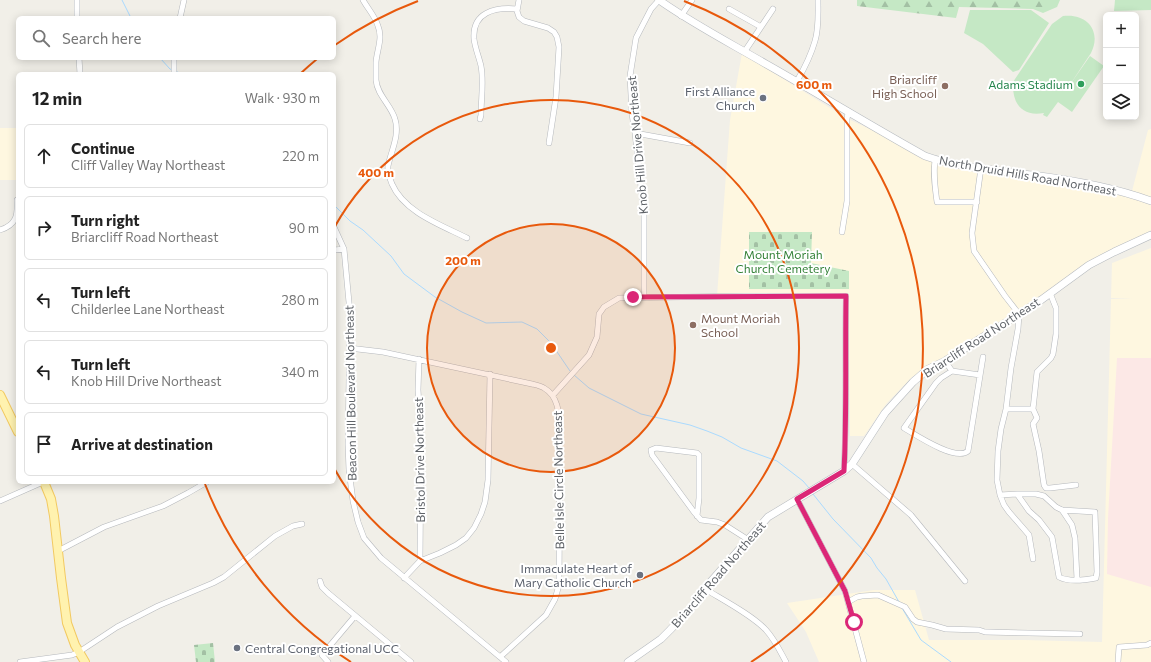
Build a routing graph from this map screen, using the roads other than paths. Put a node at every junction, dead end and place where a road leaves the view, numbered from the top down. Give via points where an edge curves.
1 (77, 0) edge
2 (184, 0) edge
3 (363, 0) edge
4 (519, 0) edge
5 (659, 0) edge
6 (692, 0) edge
7 (818, 0) edge
8 (517, 9) junction
9 (729, 9) dead end
10 (773, 9) dead end
11 (77, 16) edge
12 (180, 16) edge
13 (681, 16) junction
14 (761, 27) junction
15 (745, 51) junction
16 (79, 60) edge
17 (174, 60) edge
18 (80, 72) edge
19 (174, 72) edge
20 (797, 81) junction
21 (848, 113) junction
22 (480, 119) dead end
23 (635, 133) junction
24 (549, 143) dead end
25 (690, 143) dead end
26 (936, 160) junction
27 (981, 168) junction
28 (1151, 201) edge
29 (977, 202) junction
30 (16, 218) edge
31 (0, 230) edge
32 (336, 232) edge
33 (842, 232) dead end
34 (1151, 235) edge
35 (467, 238) dead end
36 (336, 250) edge
37 (344, 250) junction
38 (1050, 292) junction
39 (644, 298) junction
40 (1019, 314) junction
41 (349, 348) junction
42 (983, 357) dead end
43 (419, 359) junction
44 (945, 361) junction
45 (952, 371) junction
46 (490, 374) junction
47 (978, 375) junction
48 (0, 395) edge
49 (553, 395) junction
50 (3, 409) edge
51 (1006, 409) junction
52 (1033, 409) junction
53 (16, 429) edge
54 (852, 464) junction
55 (844, 471) junction
56 (38, 484) edge
57 (44, 484) edge
58 (204, 484) edge
59 (1076, 485) dead end
60 (1017, 494) junction
61 (1000, 495) junction
62 (797, 499) junction
63 (0, 501) edge
64 (1062, 510) junction
65 (698, 516) junction
66 (302, 524) dead end
67 (747, 539) junction
68 (58, 551) junction
69 (1033, 559) dead end
70 (420, 561) junction
71 (404, 578) junction
72 (1077, 579) junction
73 (320, 581) dead end
74 (964, 581) dead end
75 (705, 589) junction
76 (848, 602) junction
77 (355, 616) junction
78 (1080, 634) dead end
79 (1151, 643) edge
80 (79, 652) junction
81 (500, 657) junction
82 (20, 662) edge
83 (85, 662) edge
84 (328, 662) edge
85 (411, 662) edge
86 (506, 662) edge
87 (628, 662) edge
88 (786, 662) edge
89 (864, 662) edge
90 (1118, 662) edge

1 - 11 street
2 - 12 street
3 - 35 street via 379,27 376,82 395,118 396,140 388,168 394,190 406,205 416,212
4 - 8 street
5 - 13 main road, North Druid Hills Road Northeast
5 - 23 street, Knob Hill Drive Northeast via 651,9 634,44 630,86
6 - 13 street
7 - 20 street via 816,40
8 - 22 street via 486,12 479,18 474,37 482,75
8 - 24 street via 519,17 524,21 548,28 557,37 559,47 556,97
9 - 14 street
10 - 14 street
13 - 15 main road, North Druid Hills Road Northeast
14 - 15 street
15 - 20 main road, North Druid Hills Road Northeast
16 - 18 street
17 - 19 street
20 - 21 main road, North Druid Hills Road Northeast
21 - 26 main road, North Druid Hills Road Northeast
21 - 33 street via 847,201
23 - 25 street
23 - 39 street, Knob Hill Drive Northeast via 644,214
26 - 27 main road, North Druid Hills Road Northeast
26 - 29 street via 934,179 937,202
27 - 28 main road, North Druid Hills Road Northeast via 1099,186
27 - 29 street
29 - 40 street via 972,233 974,251
30 - 31 street
32 - 37 street, Beacon Hill Boulevard Northeast
34 - 38 main road, Briarcliff Road Northeast via 1089,265
36 - 37 street
37 - 41 street, Beacon Hill Boulevard Northeast via 350,313
38 - 40 main road, Briarcliff Road Northeast
38 - 52 street via 1056,308 1054,354 1037,372
39 - 49 street via 619,298 604,307 600,314 597,337 589,355
39 - 55 street via 846,296
40 - 44 main road, Briarcliff Road Northeast
40 - 51 street
41 - 43 street, Belle Isle Circle Northeast
41 - 71 street, Beacon Hill Boulevard Northeast via 349,470 358,522 364,538 381,558
42 - 47 street
43 - 46 street, Belle Isle Circle Northeast
43 - 70 street, Bristol Drive Northeast
44 - 45 street
44 - 54 main road, Briarcliff Road Northeast via 928,369 885,413
45 - 47 street
45 - 47 street via 936,382 904,428 954,453 966,454 968,451
46 - 49 street, Belle Isle Circle Northeast via 532,384 544,388
46 - 70 street via 488,480 481,514 466,538
48 - 50 main road
49 - 81 street, Belle Isle Circle Northeast via 560,422 559,585 546,615
50 - 53 main road
51 - 52 street
51 - 61 street via 998,451 997,480
52 - 59 street via 1037,418 1033,424 1044,485 1046,488
54 - 55 main road, Briarcliff Road Northeast
54 - 74 street via 911,515
55 - 62 main road, Briarcliff Road Northeast
56 - 63 street
57 - 68 main road via 54,512
58 - 68 street via 163,506 104,527
60 - 61 street
60 - 64 street via 1044,496
60 - 72 street via 1052,537 1059,577 1067,580
61 - 69 street via 1009,512 1029,535
62 - 67 main road, Briarcliff Road Northeast via 768,517
62 - 76 street via 839,578
64 - 72 street via 1072,525 1075,538
64 - 72 street via 1095,512 1098,572 1096,578
65 - 65 street via 652,455 653,448 699,455
65 - 67 street via 701,520 725,525
66 - 80 street via 275,536 224,577 117,627
67 - 75 main road, Briarcliff Road Northeast
68 - 80 main road via 67,623
70 - 71 street
71 - 81 street, Beacon Hill Boulevard Northeast
73 - 77 street via 328,593
75 - 87 main road, Briarcliff Road Northeast via 692,607 661,639
75 - 88 street via 745,613 765,629
76 - 78 street via 857,597 878,595 905,607 918,622 946,629
76 - 89 street
77 - 84 street via 322,655
77 - 85 street
79 - 90 street via 1119,647
80 - 82 street
80 - 83 main road
81 - 86 street, Beacon Hill Boulevard Northeast

